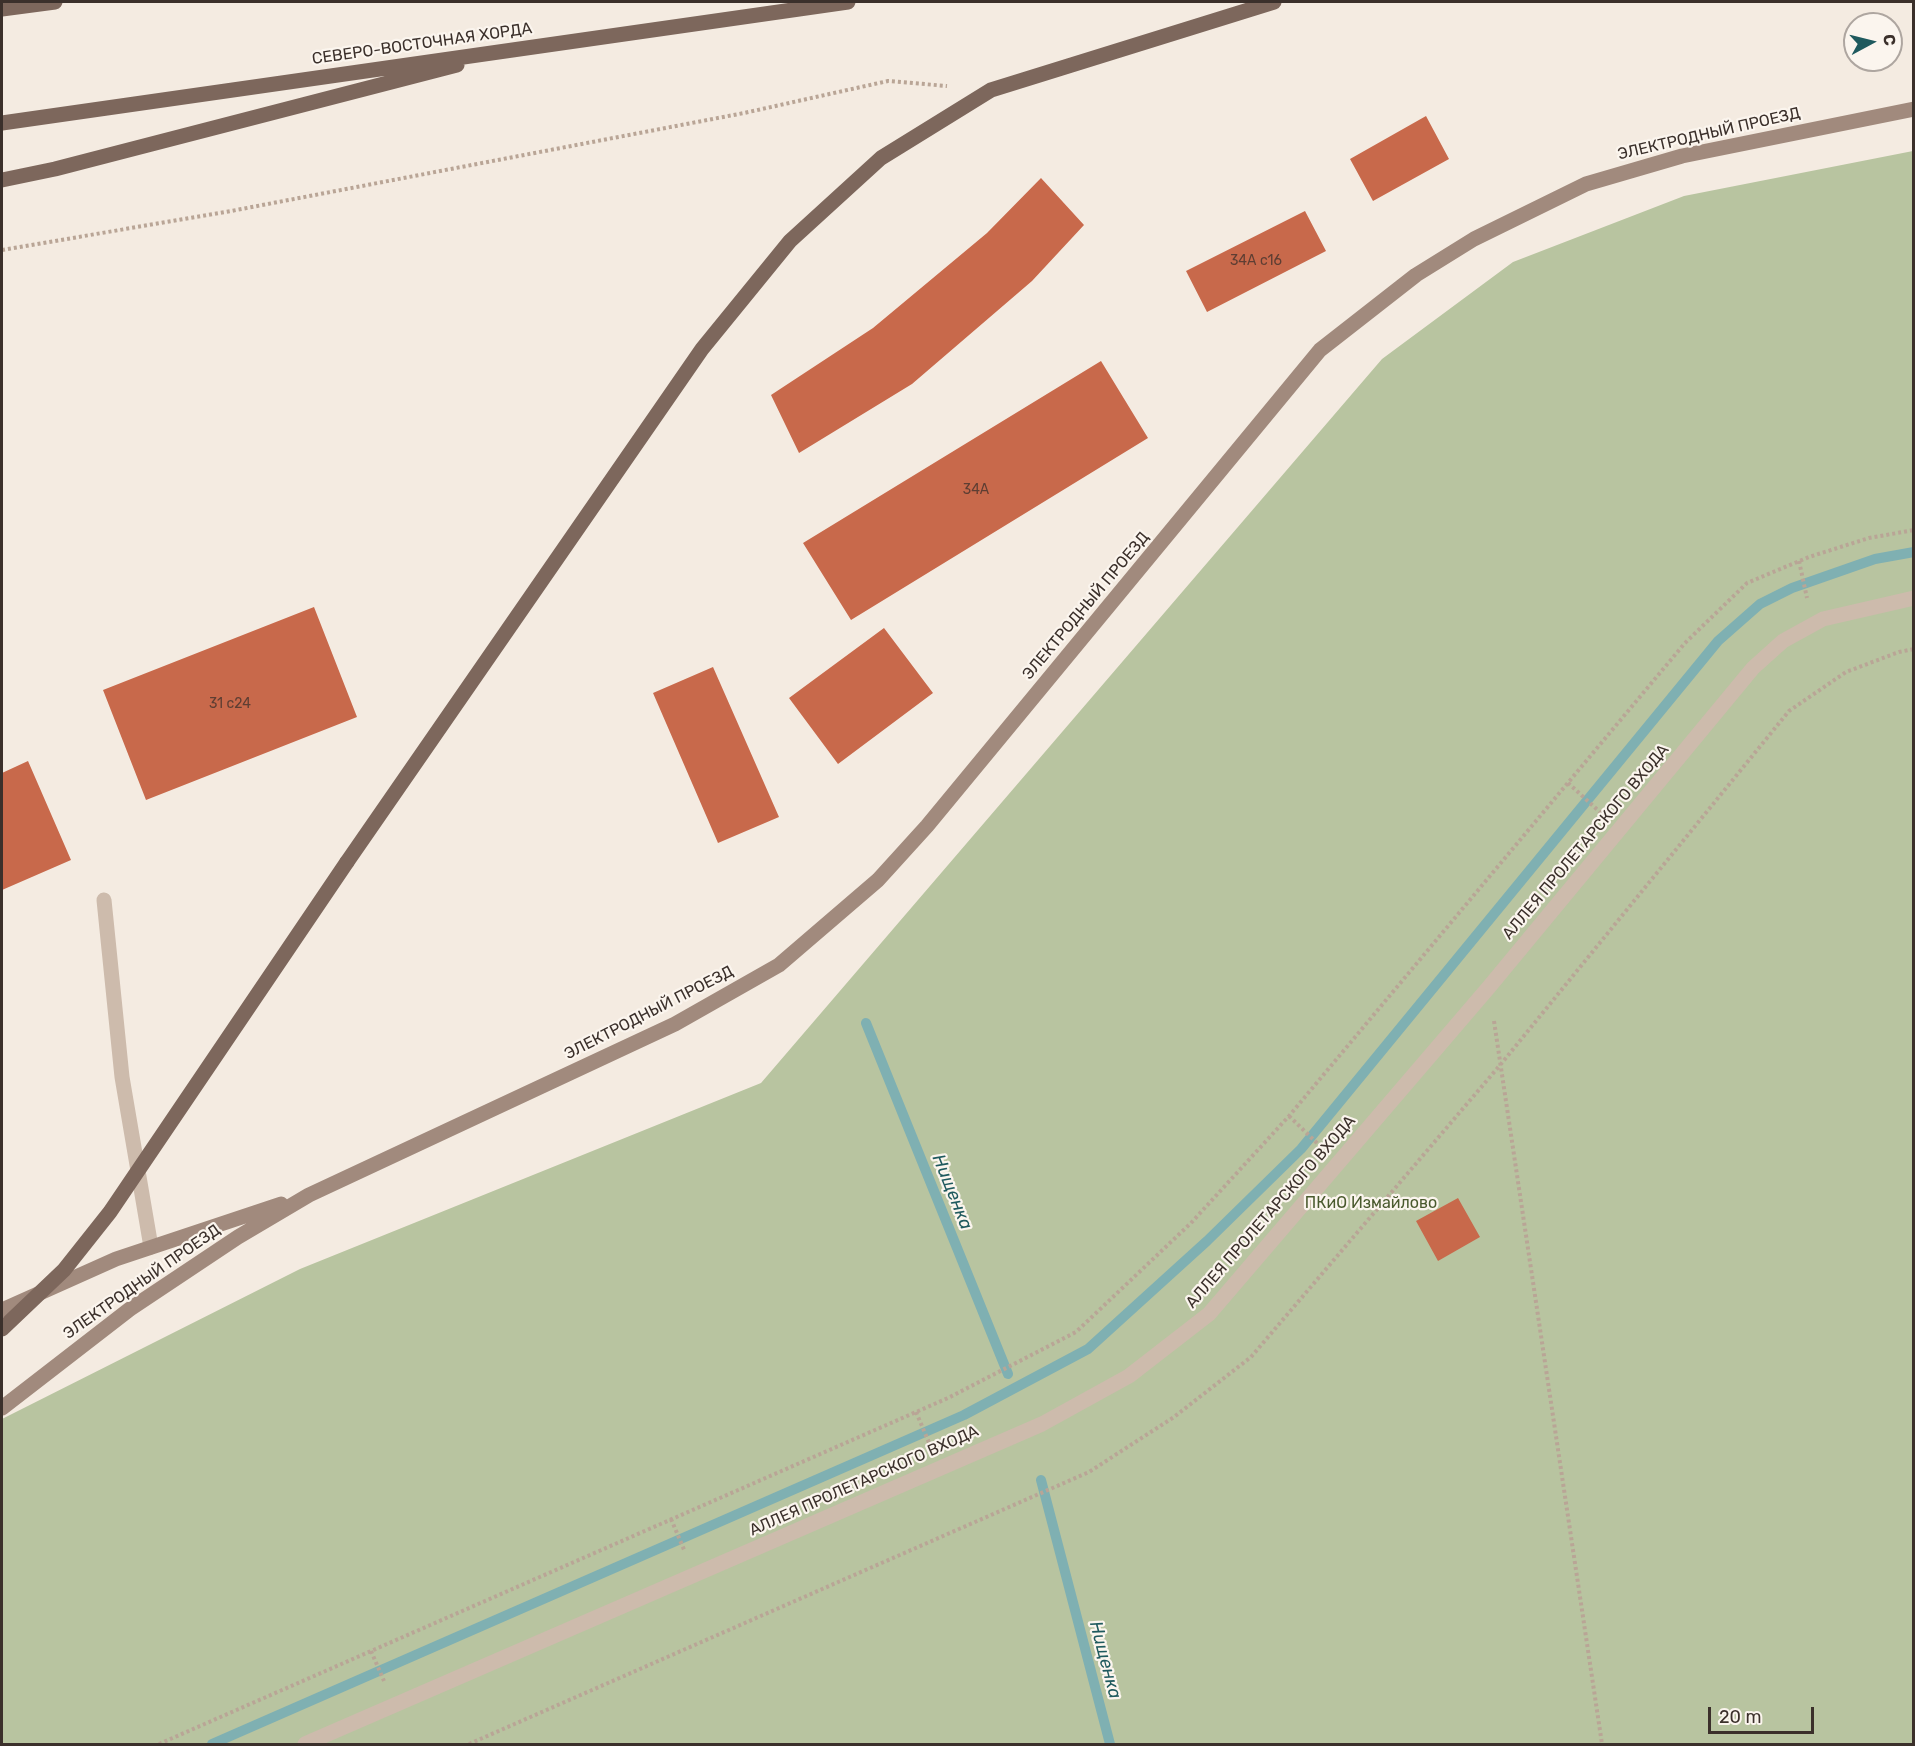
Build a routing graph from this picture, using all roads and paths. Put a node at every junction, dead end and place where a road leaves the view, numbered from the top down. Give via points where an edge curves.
1 (55, 2) edge
2 (848, 2) edge
3 (1274, 2) edge
4 (2, 9) edge
5 (533, 46) junction
6 (991, 90) junction
7 (1914, 109) edge
8 (2, 123) edge
9 (2, 180) edge
10 (2, 250) edge
11 (1914, 530) edge
12 (1799, 561) junction
13 (1806, 593) dead end
14 (1914, 598) edge
15 (1914, 649) edge
16 (1568, 783) junction
17 (1594, 806) dead end
18 (104, 900) dead end
19 (1489, 987) junction
20 (1501, 1064) junction
21 (1289, 1116) junction
22 (1314, 1140) dead end
23 (309, 1195) junction
24 (151, 1247) junction
25 (2, 1310) edge
26 (2, 1329) edge
27 (2, 1408) edge
28 (916, 1412) junction
29 (929, 1441) dead end
30 (671, 1519) junction
31 (684, 1548) dead end
32 (371, 1652) junction
33 (382, 1679) dead end
34 (159, 1744) edge
35 (304, 1744) edge
36 (469, 1744) edge
37 (1602, 1744) edge

1 - 4 main road
2 - 5 main road, СЕВЕРО-ВОСТОЧНАЯ ХОРДА
3 - 6 main road
5 - 8 main road, СЕВЕРО-ВОСТОЧНАЯ ХОРДА
5 - 9 main road
6 - 10 path via 888,81 231,211
6 - 26 main road, bridge via 881,158 790,241 702,349 110,1212 64,1270
7 - 23 street, ЭЛЕКТРОДНЫЙ ПРОЕЗД via 1682,156 1586,184 1474,239 1416,275 1320,350 927,826 878,880 833,921 779,964 694,1014
11 - 12 path via 1869,538
12 - 13 path
12 - 16 path via 1747,583 1685,643
14 - 19 street, АЛЛЕЯ ПРОЛЕТАРСКОГО ВХОДА via 1823,619 1783,641 1760,662
15 - 20 path via 1846,672 1789,711
16 - 17 path
16 - 21 path
18 - 24 street via 122,1077
19 - 20 path
19 - 35 street, АЛЛЕЯ ПРОЛЕТАРСКОГО ВХОДА via 1209,1314 1129,1376 1042,1424
20 - 36 path via 1251,1357 1174,1417 1089,1472
20 - 37 path
21 - 22 path
21 - 28 path via 1191,1223 1076,1332
23 - 24 street, ЭЛЕКТРОДНЫЙ ПРОЕЗД
23 - 27 street, ЭЛЕКТРОДНЫЙ ПРОЕЗД via 237,1237 130,1310
24 - 25 street, ЭЛЕКТРОДНЫЙ ПРОЕЗД
28 - 29 path
28 - 30 path
30 - 31 path
30 - 32 path
32 - 33 path
32 - 34 path

